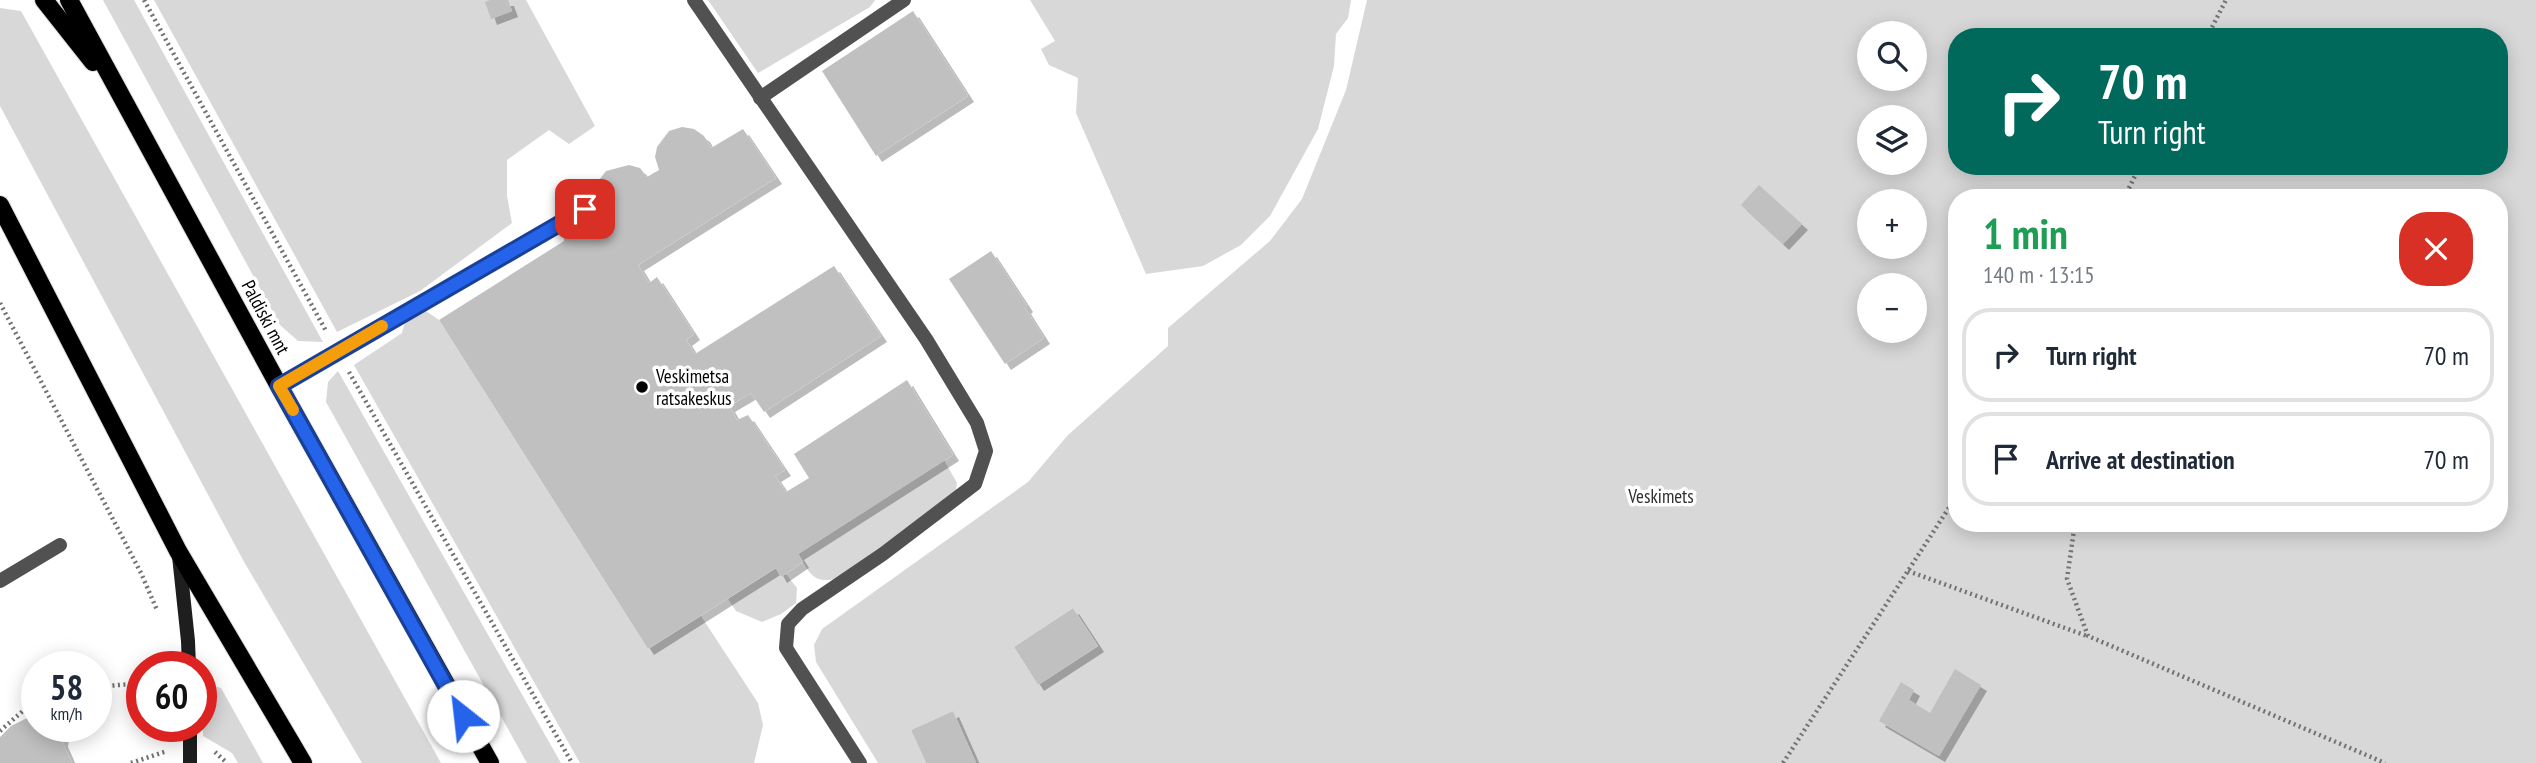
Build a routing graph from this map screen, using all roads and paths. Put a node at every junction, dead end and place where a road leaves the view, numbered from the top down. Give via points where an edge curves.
1 (44, 0) edge
2 (69, 0) edge
3 (144, 0) edge
4 (694, 0) edge
5 (904, 0) edge
6 (2226, 0) edge
7 (2212, 28) edge
8 (760, 98) junction
9 (124, 100) junction
10 (0, 205) edge
11 (585, 209) dead end
12 (0, 303) edge
13 (338, 352) junction
14 (279, 386) junction
15 (1948, 508) edge
16 (2075, 532) edge
17 (60, 545) dead end
18 (178, 551) junction
19 (1908, 571) junction
20 (0, 581) edge
21 (161, 619) dead end
22 (2088, 636) junction
23 (188, 651) edge
24 (21, 713) edge
25 (0, 731) edge
26 (190, 742) edge
27 (174, 748) dead end
28 (131, 763) edge
29 (190, 763) edge
30 (303, 763) edge
31 (490, 763) edge
32 (572, 763) edge
33 (859, 763) edge
34 (1783, 763) edge
35 (2385, 763) edge

1 - 9 main road
2 - 9 main road, Paldiski mnt
3 - 13 path
4 - 8 lane
5 - 8 lane
6 - 7 path
8 - 33 lane via 926,339 977,423 986,451 975,484 802,609 788,624 786,648
9 - 14 main road, Paldiski mnt
10 - 18 main road
11 - 13 lane
12 - 21 path
13 - 14 lane
13 - 32 path
14 - 31 main road, Paldiski mnt
15 - 19 path
16 - 22 path via 2067,579
17 - 20 lane
18 - 23 street
18 - 30 main road
19 - 22 path
19 - 34 path
22 - 35 path
24 - 25 path
26 - 29 street
27 - 28 path

